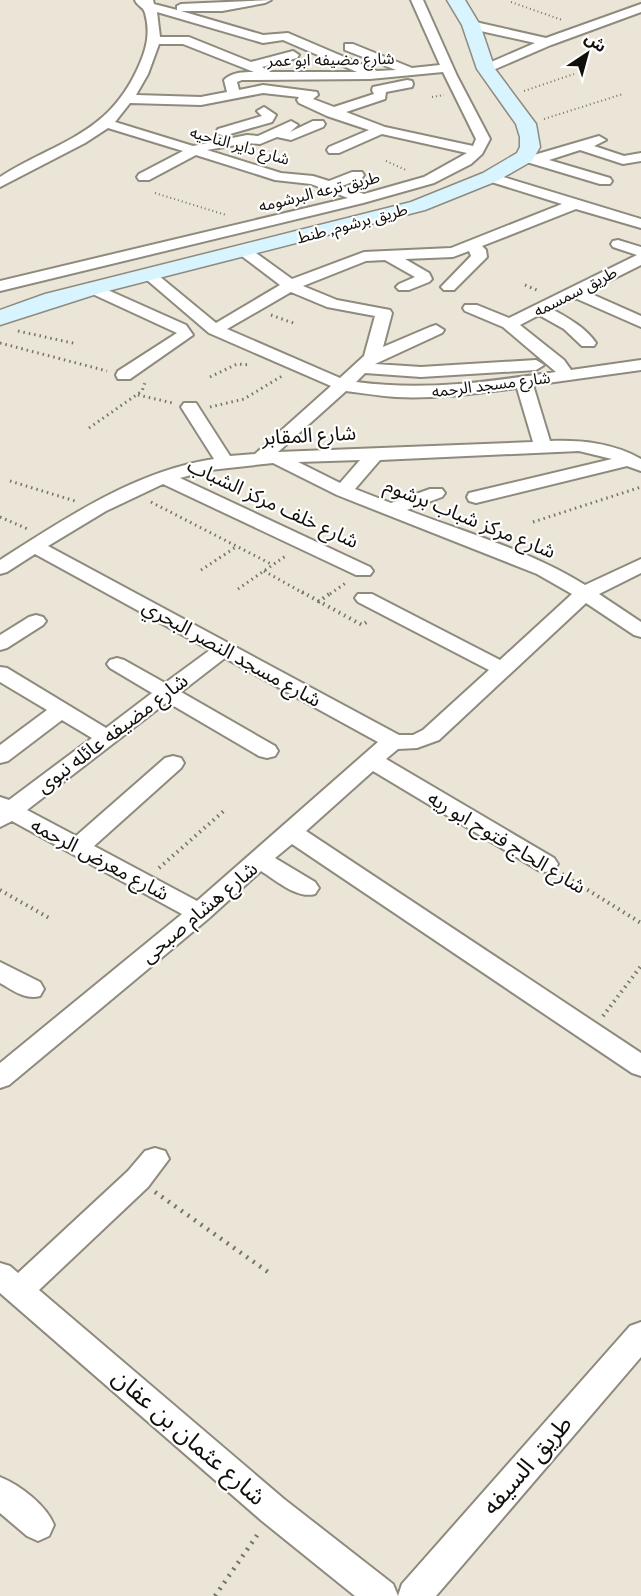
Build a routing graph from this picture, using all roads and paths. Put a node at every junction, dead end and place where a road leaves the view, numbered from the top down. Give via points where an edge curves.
1 (265, 0) edge
2 (417, 0) edge
3 (456, 0) edge
4 (145, 2) edge
5 (511, 2) dead end
6 (641, 8) edge
7 (471, 25) junction
8 (585, 28) junction
9 (263, 39) junction
10 (154, 40) junction
11 (547, 42) junction
12 (349, 47) dead end
13 (218, 53) junction
14 (293, 55) dead end
15 (250, 66) junction
16 (486, 69) junction
17 (449, 71) junction
18 (372, 74) junction
19 (574, 74) dead end
20 (274, 76) junction
21 (333, 78) junction
22 (413, 83) junction
23 (234, 94) junction
24 (623, 94) dead end
25 (506, 97) junction
26 (308, 98) junction
27 (125, 99) junction
28 (212, 99) junction
29 (225, 110) dead end
30 (291, 110) dead end
31 (264, 111) dead end
32 (332, 113) junction
33 (415, 121) dead end
34 (106, 123) junction
35 (318, 124) dead end
36 (526, 124) junction
37 (291, 125) dead end
38 (277, 132) junction
39 (386, 132) junction
40 (599, 140) dead end
41 (179, 146) junction
42 (581, 146) junction
43 (334, 150) dead end
44 (195, 151) junction
45 (477, 151) junction
46 (641, 157) edge
47 (531, 158) junction
48 (357, 175) dead end
49 (144, 177) dead end
50 (490, 177) junction
51 (605, 181) dead end
52 (0, 183) edge
53 (329, 186) junction
54 (155, 193) dead end
55 (363, 199) junction
56 (575, 204) junction
57 (639, 222) edge
58 (258, 225) junction
59 (618, 244) dead end
60 (470, 246) junction
61 (244, 251) junction
62 (641, 252) edge
63 (386, 255) junction
64 (641, 259) edge
65 (148, 274) junction
66 (291, 285) junction
67 (0, 286) edge
68 (404, 287) dead end
69 (449, 287) dead end
70 (92, 288) junction
71 (574, 292) junction
72 (350, 308) junction
73 (471, 308) dead end
74 (540, 309) junction
75 (641, 322) edge
76 (5, 324) edge
77 (509, 324) junction
78 (351, 326) dead end
79 (215, 330) junction
80 (436, 330) dead end
81 (0, 343) edge
82 (588, 343) dead end
83 (76, 344) dead end
84 (641, 353) edge
85 (273, 355) junction
86 (368, 363) junction
87 (641, 365) edge
88 (298, 366) junction
89 (562, 369) junction
90 (124, 375) junction
91 (210, 377) dead end
92 (146, 381) dead end
93 (523, 381) junction
94 (342, 385) junction
95 (138, 395) dead end
96 (190, 407) junction
97 (543, 447) junction
98 (375, 454) junction
99 (269, 458) junction
100 (635, 463) edge
101 (226, 464) junction
102 (164, 477) junction
103 (10, 481) dead end
104 (641, 487) edge
105 (343, 491) junction
106 (132, 492) junction
107 (436, 493) dead end
108 (476, 497) dead end
109 (99, 509) junction
110 (390, 510) junction
111 (0, 518) edge
112 (533, 522) dead end
113 (41, 542) junction
114 (306, 543) junction
115 (237, 547) junction
116 (273, 565) junction
117 (641, 565) edge
118 (0, 568) edge
119 (201, 570) dead end
120 (264, 571) junction
121 (363, 571) joint
122 (238, 589) dead end
123 (585, 593) junction
124 (365, 598) dead end
125 (318, 602) junction
126 (386, 610) junction
127 (36, 621) dead end
128 (641, 631) edge
129 (0, 644) edge
130 (224, 649) junction
131 (117, 664) dead end
132 (502, 669) junction
133 (6, 684) edge
134 (164, 693) junction
135 (62, 710) junction
136 (106, 737) junction
137 (393, 741) junction
138 (267, 751) dead end
139 (0, 756) edge
140 (372, 761) junction
141 (174, 763) dead end
142 (226, 810) dead end
143 (3, 811) edge
144 (291, 832) junction
145 (80, 846) junction
146 (260, 860) junction
147 (546, 864) joint
148 (143, 881) junction
149 (307, 888) dead end
150 (0, 890) edge
151 (199, 913) junction
152 (49, 918) dead end
153 (641, 924) edge
154 (641, 966) edge
155 (0, 971) edge
156 (30, 989) dead end
157 (590, 1034) junction
158 (641, 1066) edge
159 (0, 1078) edge
160 (146, 1169) joint
161 (268, 1272) dead end
162 (9, 1282) edge
163 (641, 1335) edge
164 (0, 1492) edge
165 (273, 1510) junction
166 (38, 1525) dead end
167 (215, 1596) edge
168 (381, 1596) edge
169 (414, 1596) edge

1 - 4 street via 210,8
2 - 17 street
3 - 7 main road
4 - 9 street
4 - 10 street via 153,14
5 - 8 path
6 - 8 street
7 - 11 street
7 - 16 main road
8 - 11 street
9 - 13 street
9 - 18 street via 283,36
10 - 13 street via 185,40
10 - 27 street via 140,77
11 - 16 street
12 - 22 street
13 - 15 street
14 - 15 street
15 - 20 street
16 - 25 main road
17 - 22 street
17 - 45 street via 480,130 483,139
18 - 21 street, شارع مضيفه ابو عمر
18 - 22 street, شارع مضيفه ابو عمر via 395,75
19 - 25 path
20 - 21 street, شارع مضيفه ابو عمر
20 - 23 street, شارع مضيفه ابو عمر via 233,78 230,81
21 - 26 street
22 - 32 street via 379,90 380,96
23 - 26 street via 275,89
23 - 28 street
24 - 36 path
25 - 36 main road
26 - 30 street
26 - 32 street
27 - 28 street
27 - 34 street
28 - 29 street
31 - 41 street via 269,115 267,119
32 - 39 street
33 - 39 street
34 - 41 street, شارع داير الناحيه
34 - 52 street
35 - 38 street via 291,136
36 - 47 main road
37 - 38 street
38 - 44 street via 259,141 246,139
39 - 43 street
39 - 45 street
40 - 42 street
41 - 44 street, شارع داير الناحيه
42 - 46 street via 623,160
42 - 47 street
44 - 49 street
44 - 53 street, شارع داير الناحيه via 280,177 309,179
45 - 55 street, طريق ترعه البرشومه via 456,168 429,180
47 - 50 main road, طريق برشوم, طنط
47 - 51 street
48 - 53 street
50 - 56 street
50 - 61 main road, طريق برشوم, طنط via 418,206
53 - 55 street, شارع داير الناحيه
54 - 58 path
55 - 58 street, طريق ترعه البرشومه
56 - 57 street
56 - 60 street
58 - 67 street, طريق ترعه البرشومه
59 - 62 street
60 - 63 street via 434,254
60 - 69 street via 479,252 479,257
61 - 65 main road, طريق برشوم, طنط
61 - 66 street
63 - 66 street via 364,257
63 - 68 street via 424,276
64 - 71 street, طريق سمسمه
65 - 70 main road, طريق برشوم, طنط
65 - 79 street, شارع مسجد الرحمه
66 - 72 street via 315,298
66 - 79 street
70 - 76 main road, طريق برشوم, طنط via 52,299
70 - 90 street via 185,332
71 - 74 street, طريق سمسمه
71 - 75 street
72 - 78 street
72 - 86 street via 383,313
73 - 77 street
74 - 77 street, طريق سمسمه
74 - 82 street via 570,326
76 - 83 path
77 - 89 street
79 - 85 street, شارع مسجد الرحمه
80 - 86 street
81 - 90 path
84 - 89 street
85 - 88 street, شارع مسجد الرحمه
85 - 91 path via 256,364 237,364
86 - 89 street via 421,372
86 - 94 street
87 - 89 street, شارع مسجد الرحمه
88 - 94 street, شارع مسجد الرحمه
88 - 96 path via 244,399 218,407
89 - 93 street, شارع مسجد الرحمه
90 - 92 path
93 - 94 street, شارع مسجد الرحمه via 427,392
93 - 97 street
94 - 99 street
95 - 96 path
96 - 101 street
97 - 98 street, شارع المقابر
97 - 100 street, شارع المقابر via 594,447
98 - 99 street, شارع المقابر
98 - 105 street
99 - 101 street, شارع المقابر
99 - 105 street, شارع مركز شباب برشوم
100 - 108 street
101 - 102 street, شارع المقابر
102 - 106 street, شارع المقابر
102 - 114 street, شارع خلف مركز الشباب
103 - 109 path
104 - 112 path
105 - 110 street, شارع مركز شباب برشوم
106 - 109 street, شارع المقابر
106 - 115 path
107 - 110 street
109 - 113 street, شارع المقابر
110 - 123 street, شارع مركز شباب برشوم via 544,570
111 - 113 path
113 - 118 street, شارع المقابر
113 - 130 street, شارع مسجد النصر البحري
114 - 116 path
114 - 121 street, شارع خلف مركز الشباب
115 - 116 path
115 - 119 path
116 - 120 path
117 - 123 street
120 - 122 path
120 - 125 path
121 - 125 path
123 - 128 street, شارع مركز شباب برشوم
123 - 132 street
124 - 126 street
125 - 126 path via 362,625
126 - 132 street
127 - 129 street
130 - 134 street, شارع مضيفه عائله نبوى
130 - 137 street, شارع مسجد النصر البحري
131 - 134 street
132 - 137 street via 431,735 415,743
133 - 135 street
134 - 136 street, شارع مضيفه عائله نبوى
134 - 138 street
135 - 136 street
135 - 139 street
136 - 143 street, شارع مضيفه عائله نبوى
137 - 140 street, شارع هشام صبحى
140 - 144 street, شارع هشام صبحى
140 - 147 street, شارع الحاج فتوح ابو ريه
141 - 145 street
142 - 148 path
143 - 145 street, شارع معرض الرحمه
144 - 146 street, شارع هشام صبحى
144 - 157 street
145 - 148 street, شارع معرض الرحمه
146 - 149 street
146 - 151 street, شارع هشام صبحى
147 - 153 path, شارع الحاج فتوح ابو ريه
148 - 151 street, شارع معرض الرحمه
150 - 152 path
151 - 159 street, شارع هشام صبحى
154 - 157 path
155 - 156 street
157 - 158 street
160 - 161 path
160 - 162 street
162 - 165 street, شارع عثمان بن عفان
163 - 169 street, طريق السيفه
164 - 166 street
165 - 167 path
165 - 168 street, شارع عثمان بن عفان

